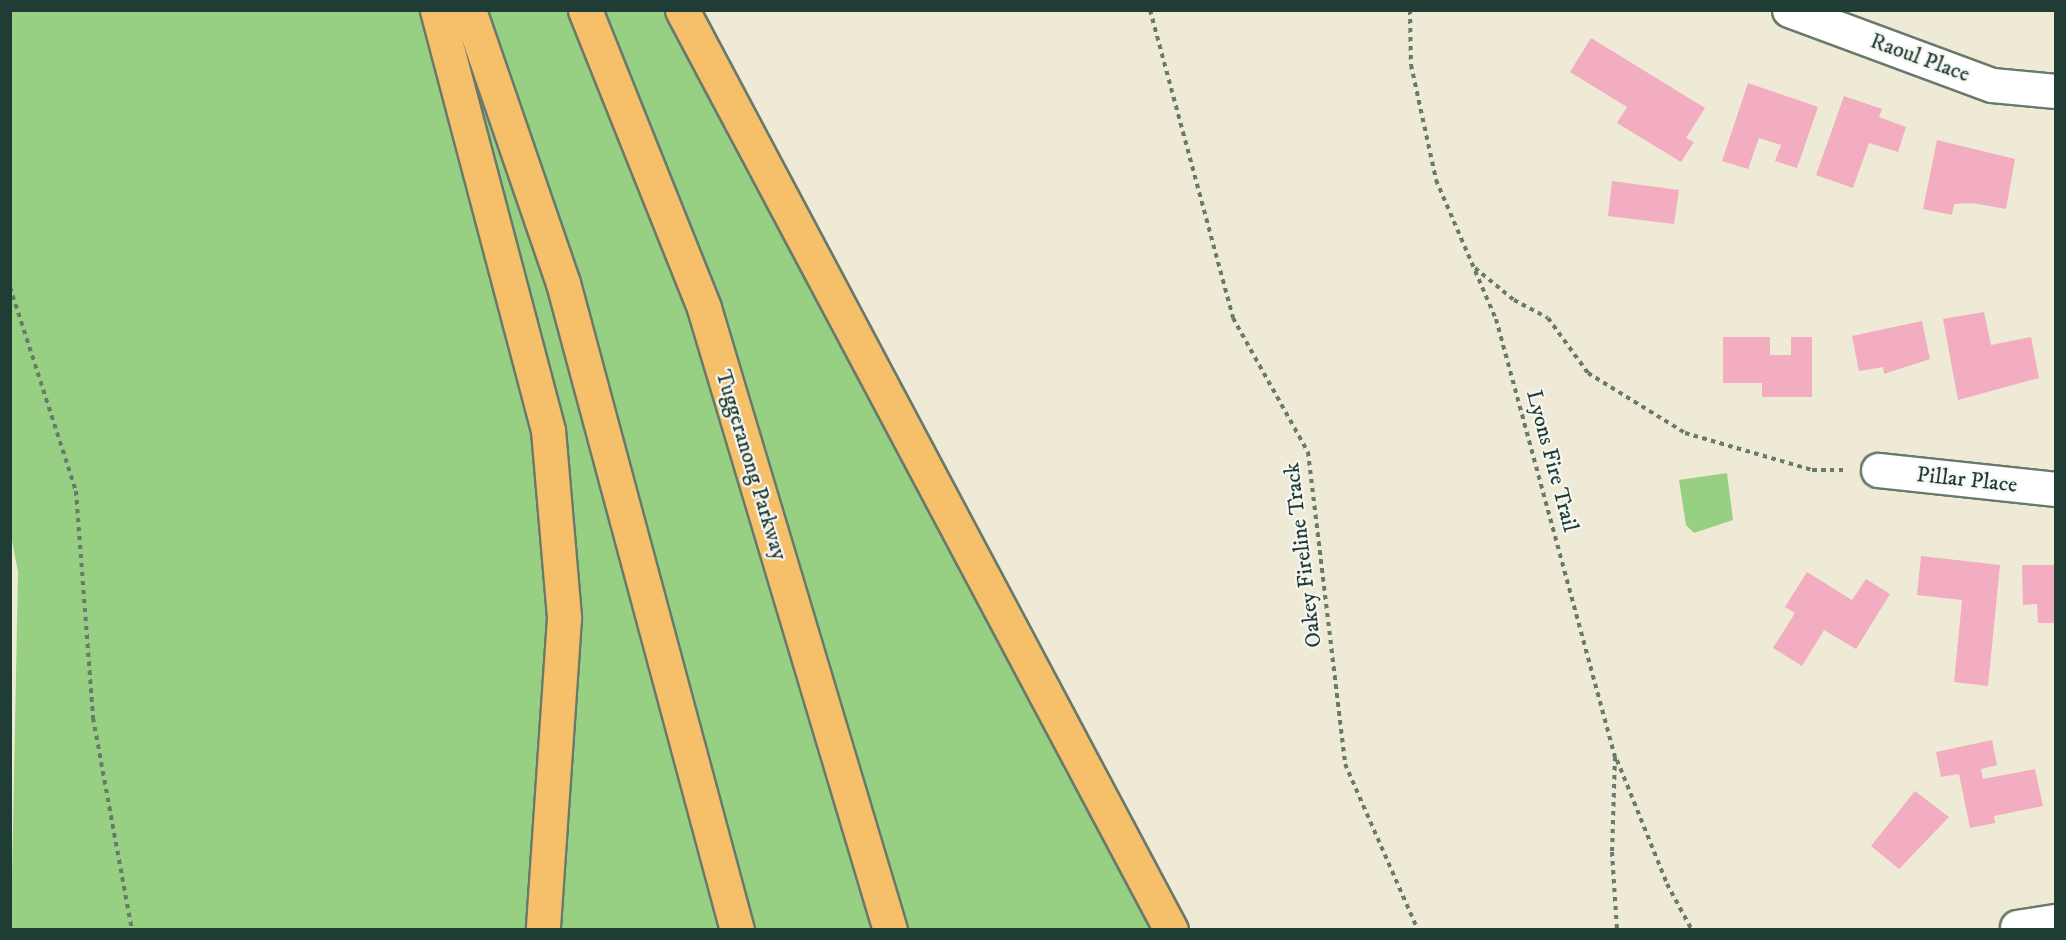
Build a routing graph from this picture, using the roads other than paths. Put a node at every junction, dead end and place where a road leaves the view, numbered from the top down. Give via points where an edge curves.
1 (436, 10) edge
2 (469, 10) edge
3 (585, 10) edge
4 (682, 10) edge
5 (1789, 10) edge
6 (2055, 91) edge
7 (1878, 470) road end
8 (2055, 489) edge
9 (2055, 921) edge
10 (2017, 927) dead end
11 (543, 930) edge
12 (737, 930) edge
13 (890, 930) edge
14 (1171, 930) edge

1 - 11 highway via 549,442 564,618
2 - 12 highway via 563,284
3 - 13 highway, Tuggeranong Parkway via 704,308
4 - 14 highway
5 - 6 street, Raoul Place via 1992,85
7 - 8 street, Pillar Place
9 - 10 street

